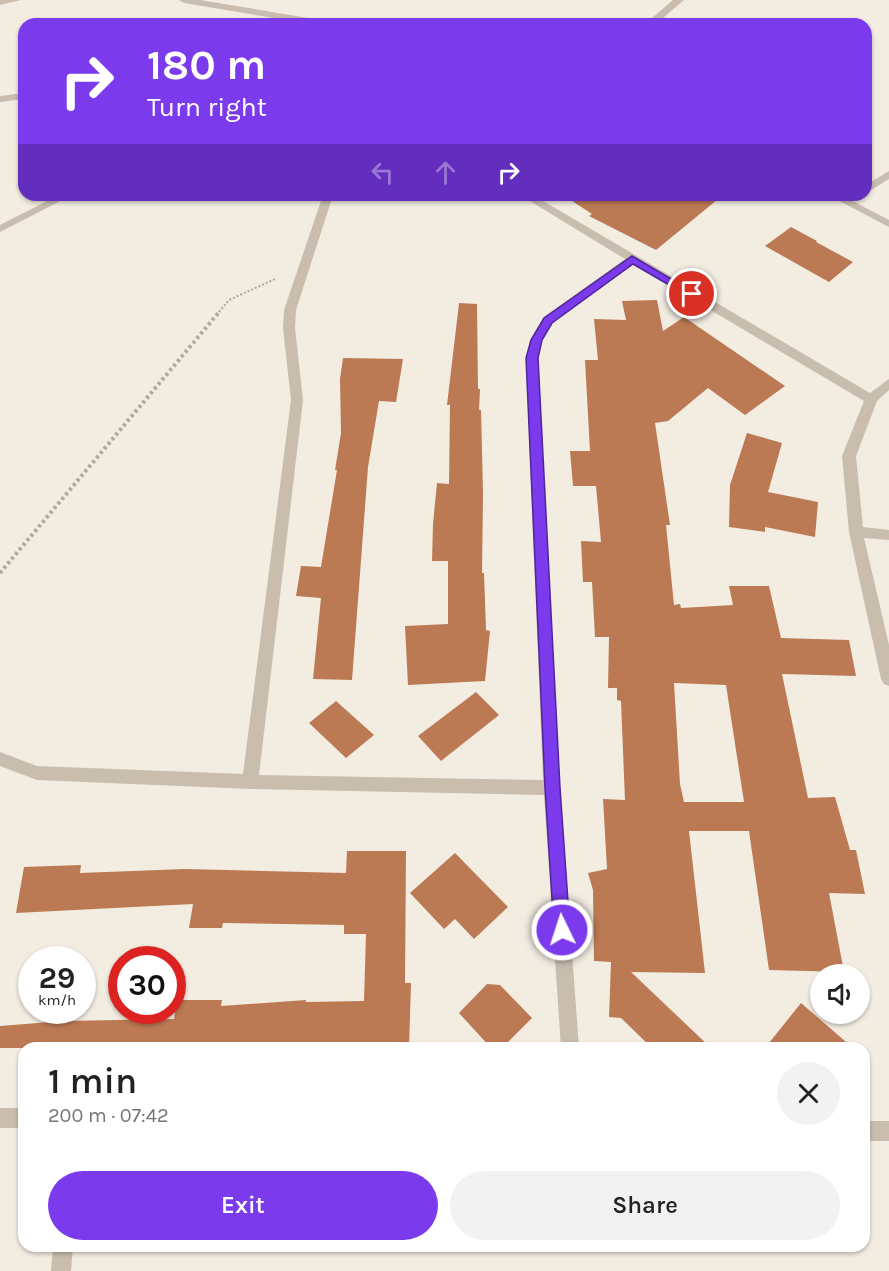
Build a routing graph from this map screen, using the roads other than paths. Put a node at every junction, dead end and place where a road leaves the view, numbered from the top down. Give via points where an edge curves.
1 (15, 0) edge
2 (184, 0) edge
3 (679, 0) edge
4 (0, 2) edge
5 (290, 18) edge
6 (657, 18) edge
7 (18, 97) edge
8 (0, 99) edge
9 (889, 174) edge
10 (872, 186) edge
11 (54, 201) edge
12 (326, 201) edge
13 (535, 201) edge
14 (849, 202) edge
15 (889, 225) edge
16 (0, 229) edge
17 (632, 259) junction
18 (889, 383) edge
19 (871, 399) junction
20 (856, 532) junction
21 (889, 535) edge
22 (889, 679) edge
23 (0, 759) edge
24 (249, 782) junction
25 (552, 788) junction
26 (570, 1042) edge
27 (0, 1118) edge
28 (18, 1118) edge
29 (870, 1131) edge
30 (889, 1131) edge
31 (63, 1252) edge
32 (61, 1271) edge

1 - 4 street
2 - 5 street
3 - 6 street
7 - 8 street
9 - 10 street
11 - 16 street
12 - 24 street via 290,310 297,400
13 - 17 street
14 - 15 street
17 - 19 street
17 - 25 street via 548,320 536,340 532,358
18 - 19 street
19 - 20 street via 849,456
20 - 21 street
20 - 22 street
23 - 24 street via 38,773
24 - 25 street
25 - 26 street
27 - 28 street
29 - 30 street
31 - 32 street

